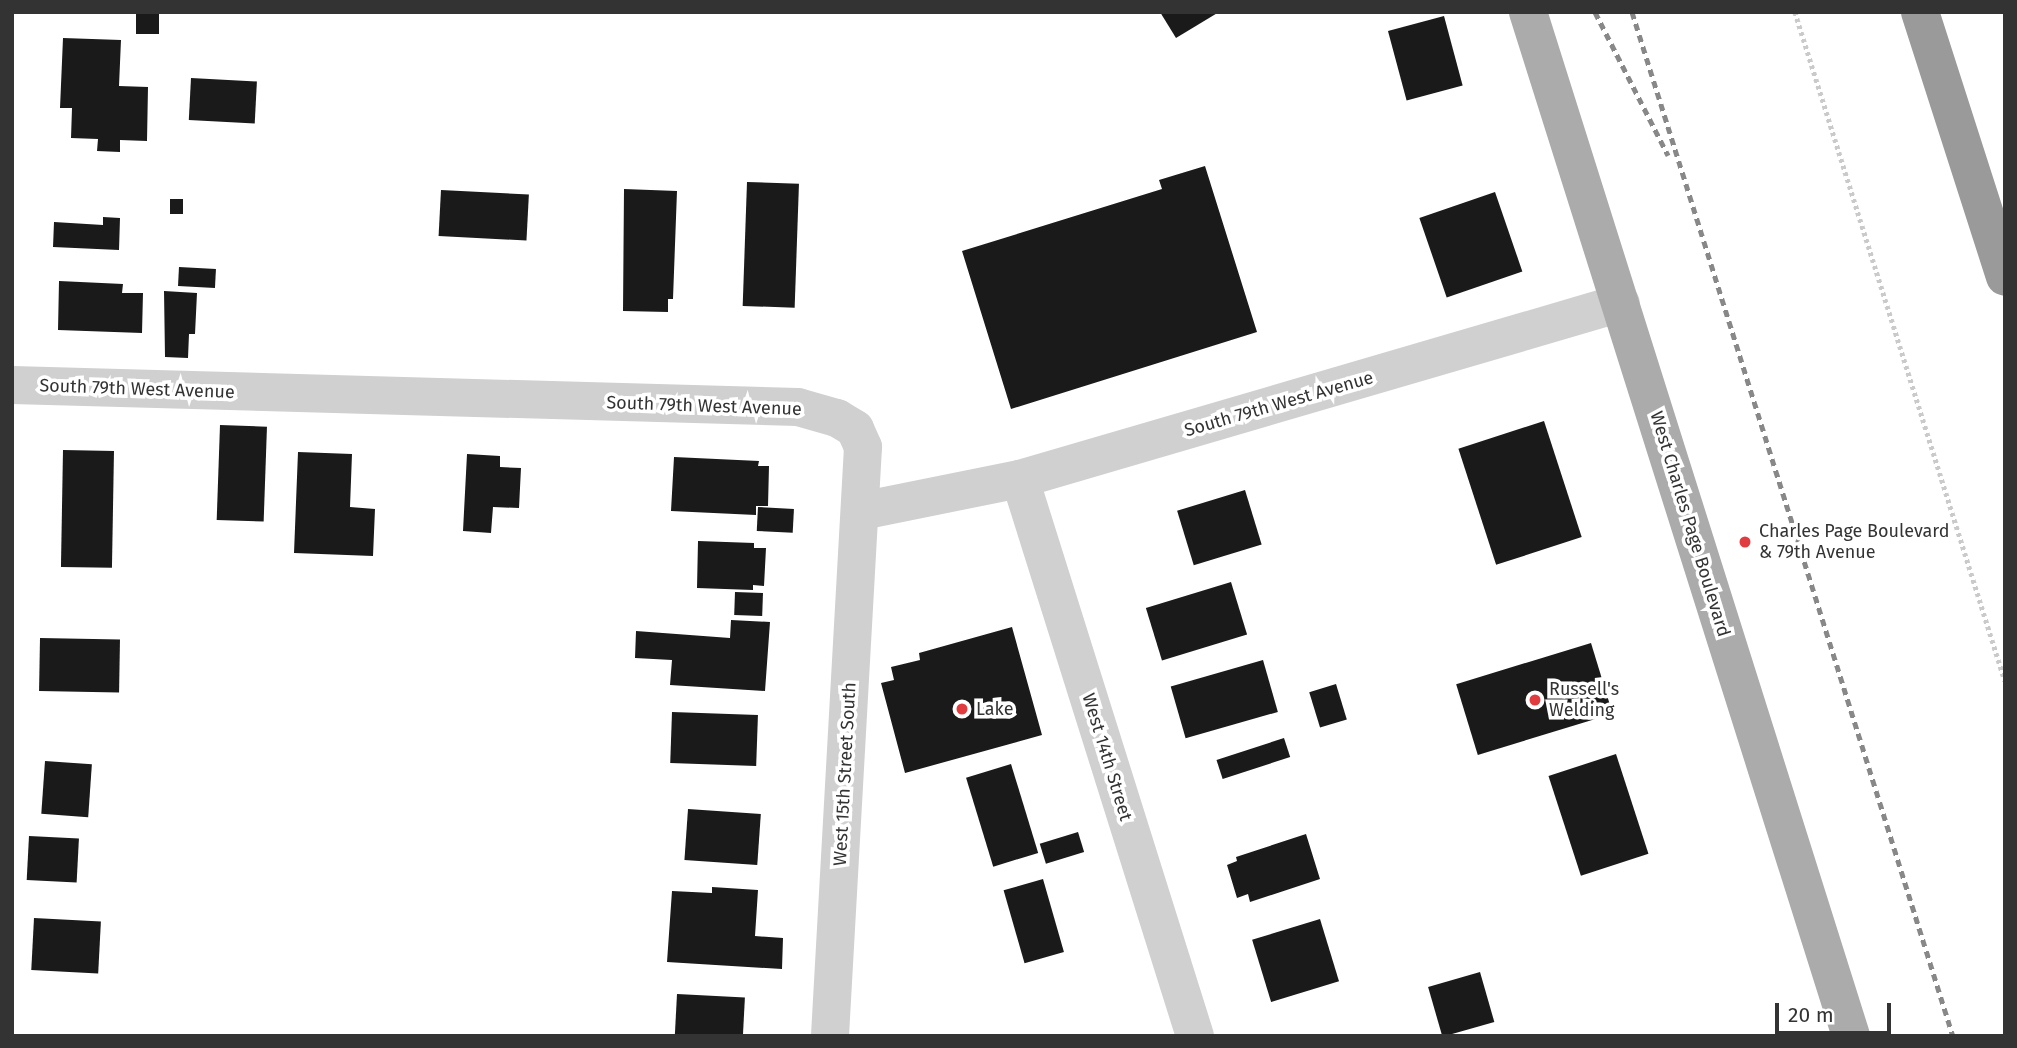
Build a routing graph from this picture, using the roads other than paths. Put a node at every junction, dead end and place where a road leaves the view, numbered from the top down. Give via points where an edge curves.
1 (1528, 12) edge
2 (1920, 12) edge
3 (2005, 277) edge
4 (1621, 303) junction
5 (12, 386) edge
6 (1020, 479) junction
7 (860, 511) junction
8 (830, 1036) edge
9 (1195, 1036) edge
10 (1851, 1036) edge

1 - 4 main road, West Charles Page Boulevard
2 - 3 highway
4 - 6 street, South 79th West Avenue
4 - 10 main road, West Charles Page Boulevard
5 - 7 street, South 79th West Avenue via 799,407 837,418 855,429 863,447
6 - 7 street, South 79th West Avenue
6 - 9 street, West 14th Street
7 - 8 street, West 15th Street South

